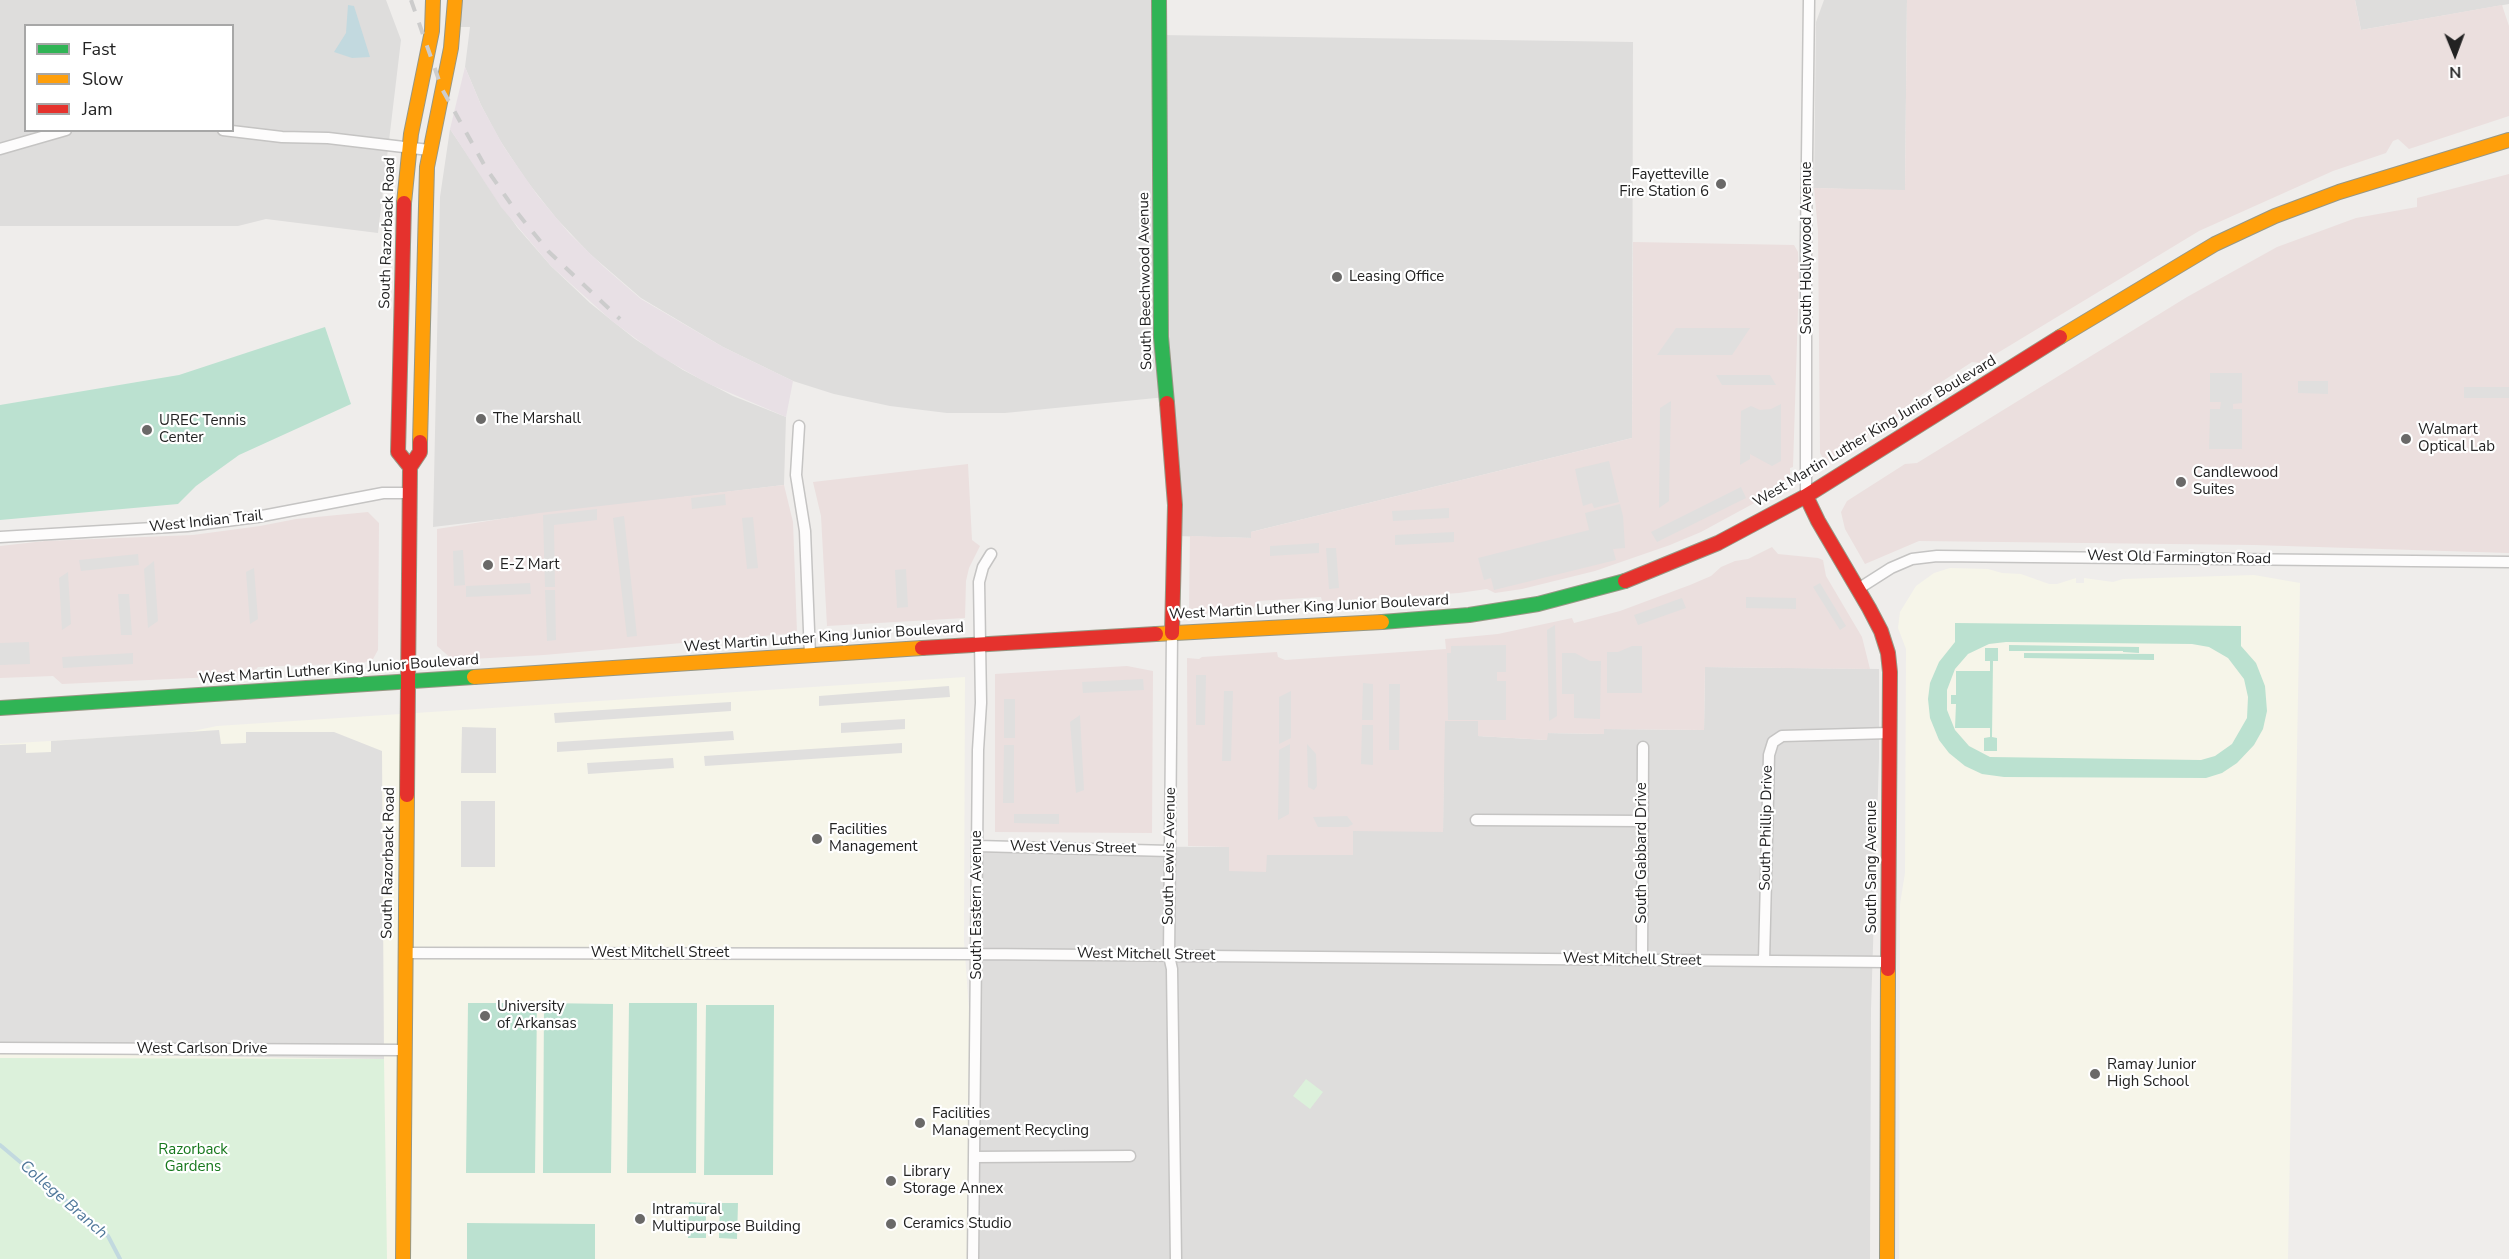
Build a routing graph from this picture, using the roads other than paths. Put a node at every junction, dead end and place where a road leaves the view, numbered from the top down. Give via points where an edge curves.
1 (433, 0) edge
2 (455, 0) edge
3 (1159, 0) edge
4 (1809, 0) edge
5 (234, 131) edge
6 (59, 132) edge
7 (2509, 140) edge
8 (409, 148) junction
9 (0, 149) edge
10 (429, 150) junction
11 (799, 426) dead end
12 (410, 467) junction
13 (410, 493) junction
14 (1806, 495) junction
15 (0, 537) edge
16 (991, 554) dead end
17 (2509, 562) edge
18 (1858, 589) junction
19 (1172, 633) junction
20 (980, 645) junction
21 (810, 655) junction
22 (408, 682) junction
23 (0, 708) edge
24 (1889, 733) junction
25 (1642, 747) dead end
26 (1476, 820) dead end
27 (1642, 821) junction
28 (977, 846) junction
29 (1170, 850) junction
30 (405, 953) junction
31 (977, 954) junction
32 (1169, 956) junction
33 (1642, 960) junction
34 (1764, 961) junction
35 (1888, 962) junction
36 (0, 1048) edge
37 (404, 1050) junction
38 (1130, 1156) dead end
39 (974, 1157) junction
40 (403, 1259) edge
41 (973, 1259) edge
42 (1176, 1259) edge
43 (1887, 1259) edge

1 - 8 main road, South Razorback Road via 430,46
2 - 10 main road, South Razorback Road via 451,48
3 - 19 main road, South Beechwood Avenue via 1161,337 1175,505
4 - 14 street, South Hollywood Avenue
5 - 8 street
6 - 9 street
7 - 14 main road, West Martin Luther King Junior Boulevard via 2339,192 2215,244
8 - 10 street
8 - 12 main road, South Razorback Road via 403,215 398,452
10 - 12 main road, South Razorback Road via 420,452
11 - 21 street via 796,475 806,531
12 - 13 main road, South Razorback Road
13 - 15 street, West Indian Trail via 383,493 187,526
13 - 22 main road, South Razorback Road
14 - 18 main road, South Sang Avenue
14 - 19 main road, West Martin Luther King Junior Boulevard via 1718,543 1648,573 1538,604 1390,622
16 - 20 street, South Eastern Avenue via 979,582
17 - 18 street, West Old Farmington Road via 1937,556 1911,559
18 - 24 main road, South Sang Avenue via 1888,653
19 - 20 main road, West Martin Luther King Junior Boulevard
19 - 29 street, South Lewis Avenue
20 - 21 main road, West Martin Luther King Junior Boulevard
20 - 28 street, South Eastern Avenue
21 - 22 main road, West Martin Luther King Junior Boulevard
22 - 23 main road, West Martin Luther King Junior Boulevard
22 - 30 main road, South Razorback Road
24 - 34 street, South Phillip Drive via 1782,736 1773,742 1769,755
24 - 35 main road, South Sang Avenue
25 - 27 street, South Gabbard Drive
26 - 27 street
27 - 33 street, South Gabbard Drive
28 - 29 street, West Venus Street
28 - 31 street, South Eastern Avenue
29 - 32 street, South Lewis Avenue
30 - 31 street, West Mitchell Street
30 - 37 main road, South Razorback Road
31 - 32 street, West Mitchell Street
31 - 39 street, South Eastern Avenue
32 - 33 street, West Mitchell Street
32 - 42 street, South Lewis Avenue
33 - 34 street, West Mitchell Street
34 - 35 street, West Mitchell Street
35 - 43 main road, South Sang Avenue
36 - 37 street, West Carlson Drive
37 - 40 main road, South Razorback Road
38 - 39 street
39 - 41 street, South Eastern Avenue

